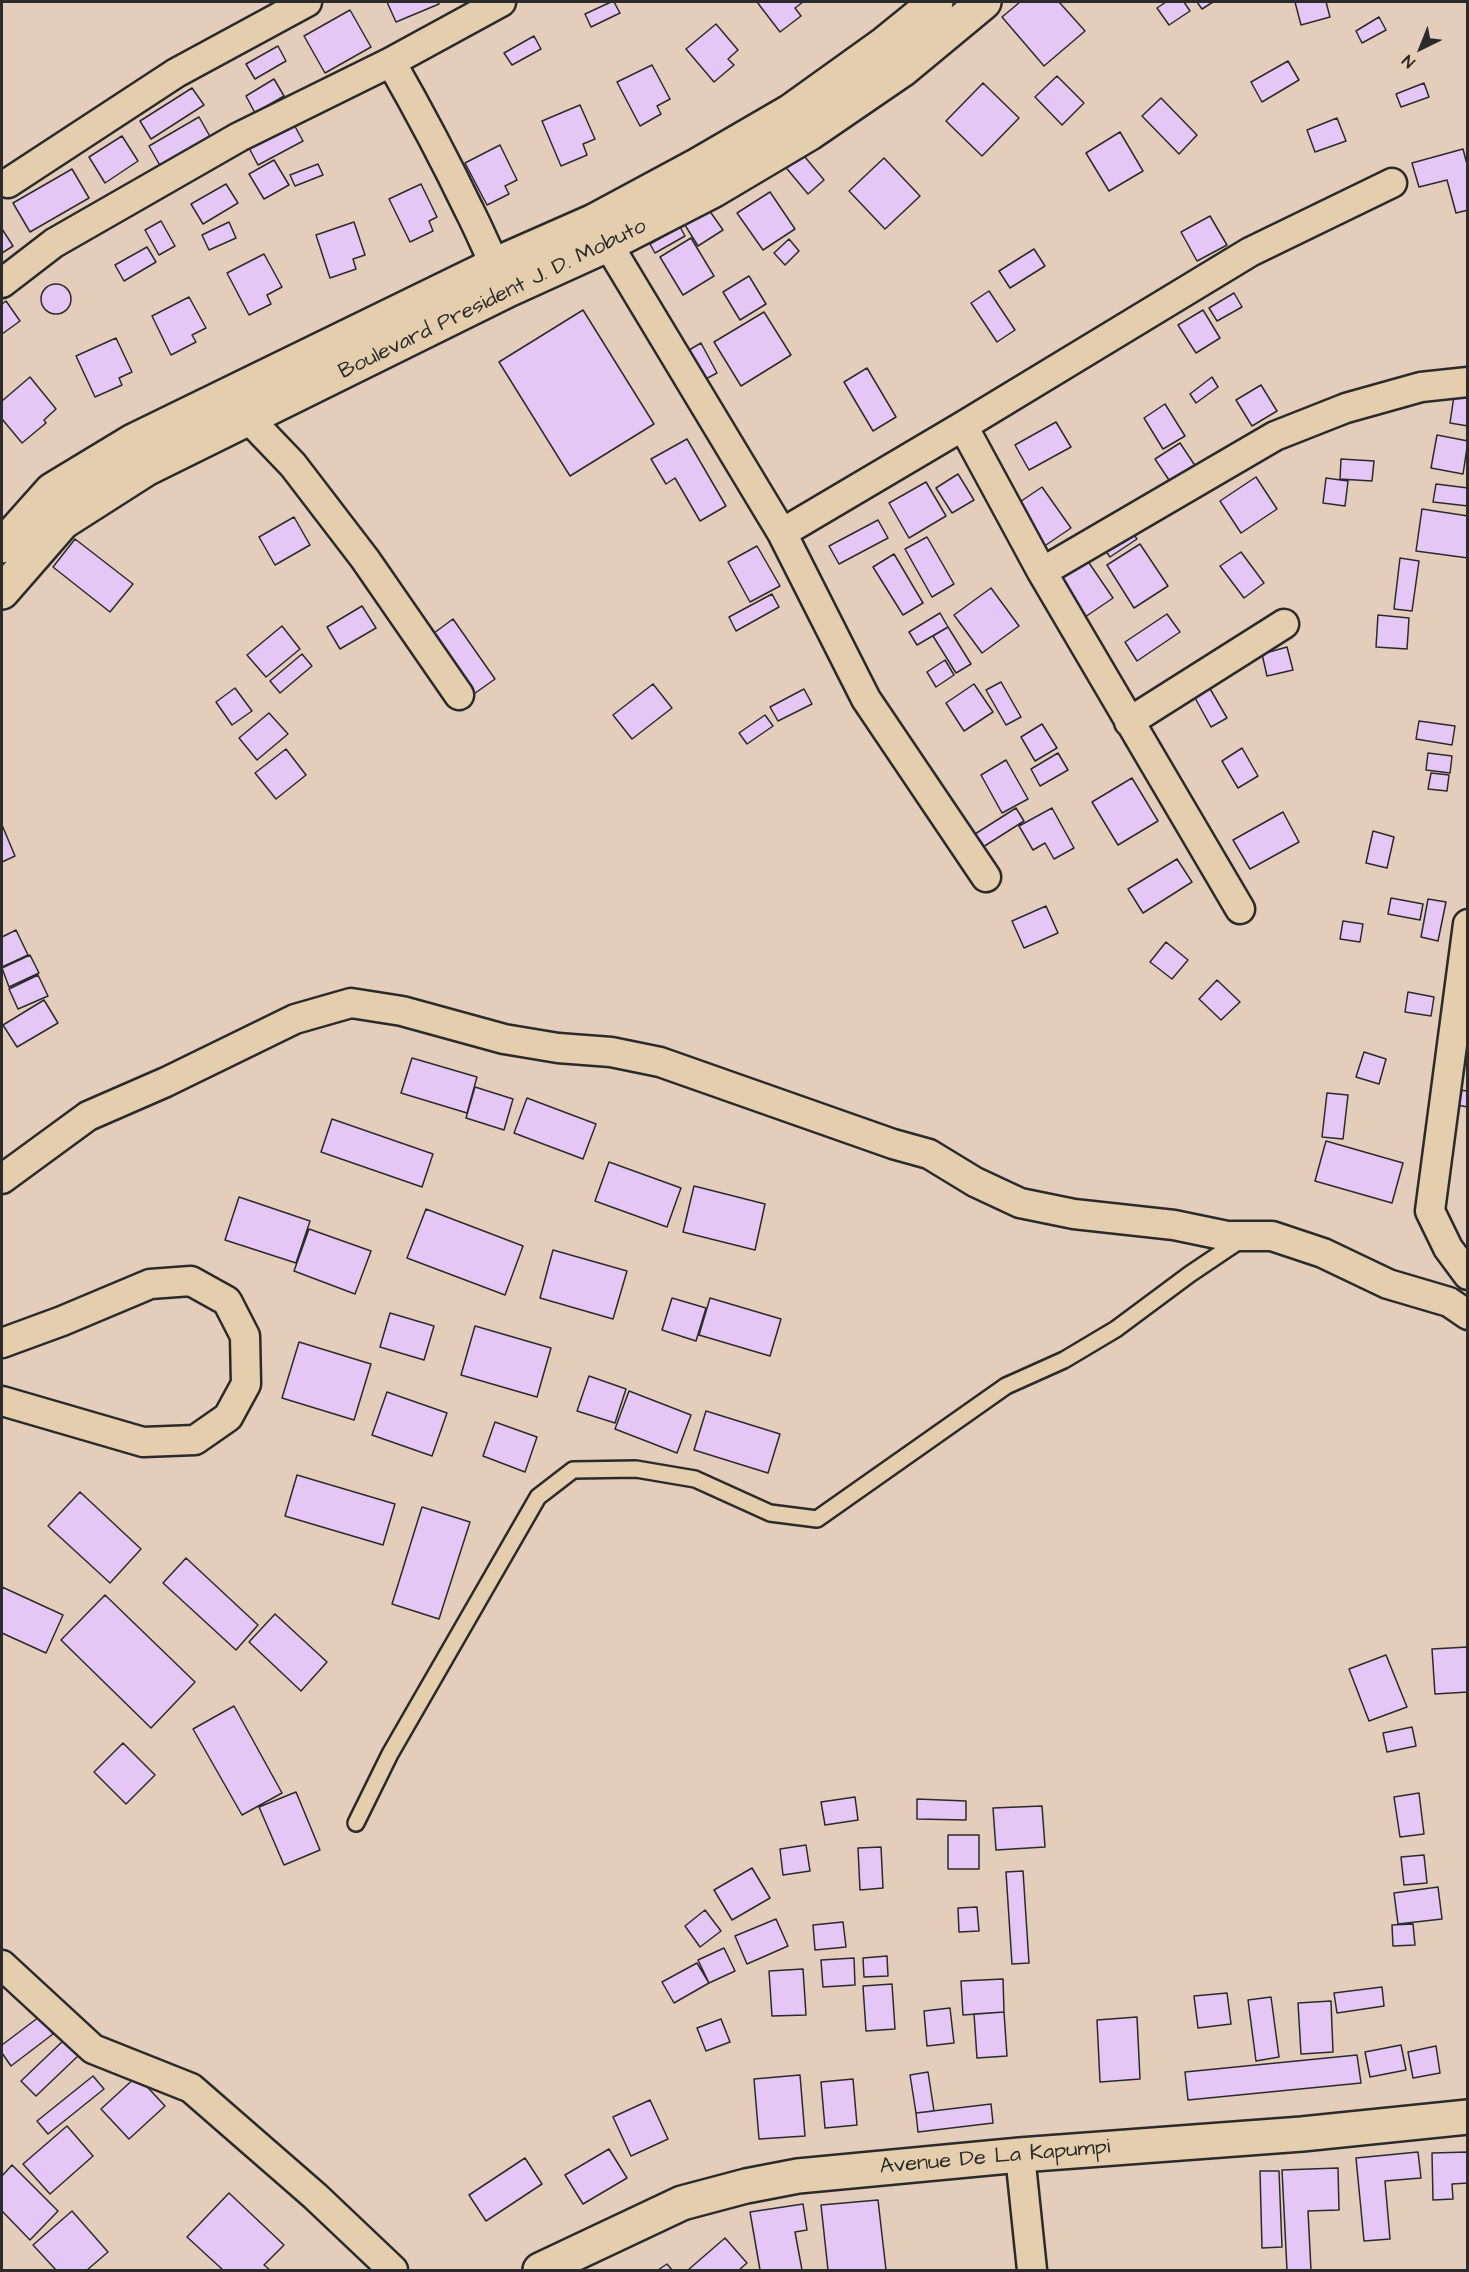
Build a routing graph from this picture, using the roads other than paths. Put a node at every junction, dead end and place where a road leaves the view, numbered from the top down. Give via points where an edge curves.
1 (307, 2) edge
2 (501, 2) edge
3 (936, 2) edge
4 (984, 2) edge
5 (391, 62) junction
6 (8, 183) dead end
7 (1392, 183) dead end
8 (600, 233) junction
9 (501, 277) junction
10 (2, 283) edge
11 (1467, 382) edge
12 (243, 405) junction
13 (963, 426) junction
14 (783, 533) junction
15 (2, 546) edge
16 (1042, 572) junction
17 (2, 592) edge
18 (1284, 624) dead end
19 (459, 695) dead end
20 (1129, 722) junction
21 (987, 877) dead end
22 (1240, 909) dead end
23 (1467, 924) edge
24 (2, 1179) edge
25 (1248, 1235) junction
26 (1467, 1275) edge
27 (1467, 1315) edge
28 (2, 1343) edge
29 (2, 1401) edge
30 (356, 1823) dead end
31 (2, 1965) edge
32 (1467, 2117) edge
33 (1020, 2156) junction
34 (393, 2271) edge
35 (540, 2271) edge
36 (1032, 2271) edge

1 - 6 street via 176,73
2 - 5 street
3 - 8 street, Boulevard President J. D. Mobuto via 791,111 698,165
4 - 8 street, Boulevard President J. D. Mobuto via 902,70 810,133 714,190
5 - 9 street via 436,142
5 - 10 street via 239,137 54,243
7 - 13 street via 1250,252
8 - 9 street, Boulevard President J. D. Mobuto
8 - 14 street
9 - 12 street, Boulevard President J. D. Mobuto
11 - 16 street via 1421,387 1347,408 1275,436
12 - 15 street, Boulevard President J. D. Mobuto via 133,441 52,490
12 - 17 street, Boulevard President J. D. Mobuto via 63,522
12 - 19 street via 365,559
13 - 14 street
13 - 16 street
14 - 21 street via 866,699
16 - 20 street
18 - 20 street
20 - 22 street
23 - 26 street via 1430,1211
24 - 25 street via 88,1116 295,1019 351,1003 402,1011 504,1039 660,1062 929,1154 1020,1203 1227,1236
25 - 27 street via 1272,1236 1323,1253 1388,1284 1449,1302
25 - 30 lane via 1116,1329 1064,1360 1006,1386 817,1518 770,1513 695,1479 636,1469 573,1470 538,1497 390,1754
28 - 29 street via 150,1284 191,1281 226,1301 245,1336 246,1384 228,1417 195,1440 143,1442
31 - 34 street via 93,2049 191,2088 315,2196
32 - 33 street, Avenue De La Kapumpi
33 - 35 street, Avenue De La Kapumpi via 798,2176 746,2186 682,2203
33 - 36 street

